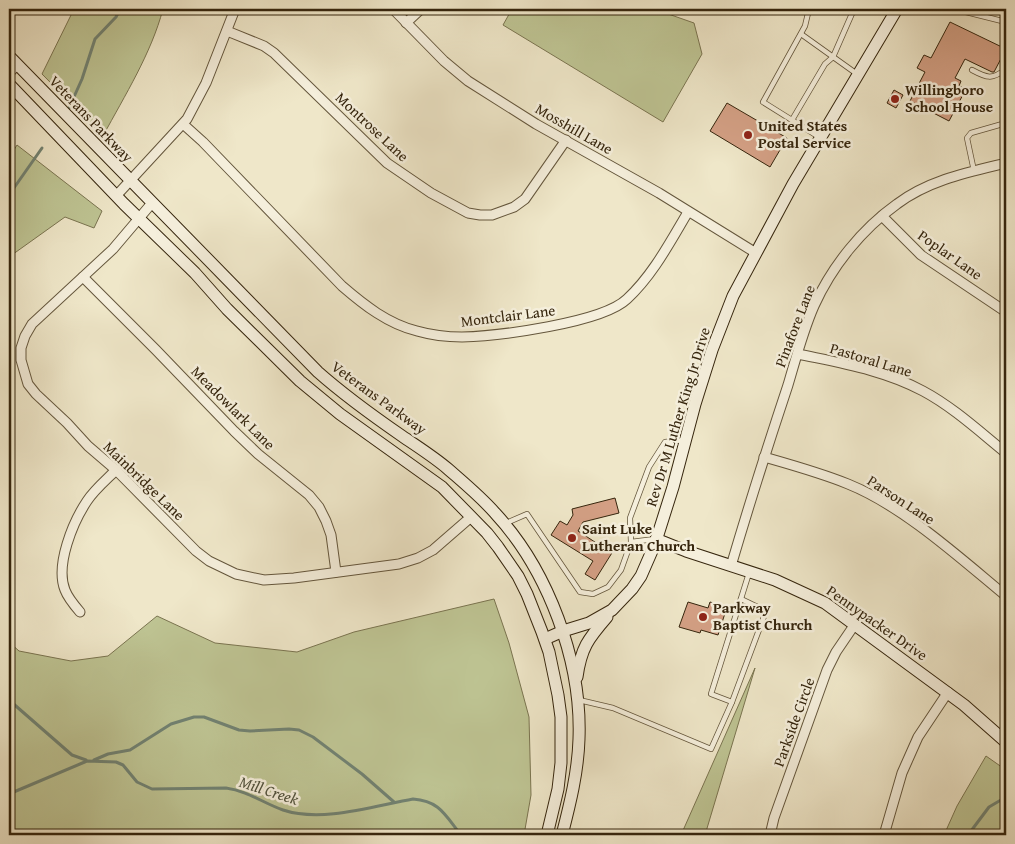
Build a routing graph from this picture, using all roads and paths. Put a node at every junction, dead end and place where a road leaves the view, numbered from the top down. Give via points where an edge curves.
1 (236, 9) edge
2 (393, 9) edge
3 (421, 9) edge
4 (809, 9) edge
5 (854, 9) edge
6 (897, 9) edge
7 (954, 9) edge
8 (1006, 22) edge
9 (406, 23) junction
10 (228, 31) junction
11 (801, 34) junction
12 (833, 56) junction
13 (12, 65) edge
14 (1006, 69) edge
15 (972, 70) dead end
16 (857, 74) junction
17 (9, 84) edge
18 (792, 120) junction
19 (1006, 123) edge
20 (183, 124) junction
21 (820, 137) junction
22 (566, 140) junction
23 (1006, 162) edge
24 (974, 171) junction
25 (130, 180) junction
26 (116, 196) junction
27 (152, 204) junction
28 (688, 212) junction
29 (882, 216) junction
30 (140, 219) junction
31 (756, 253) junction
32 (82, 277) junction
33 (1006, 312) edge
34 (798, 354) junction
35 (686, 439) junction
36 (1006, 453) edge
37 (764, 458) junction
38 (116, 470) junction
39 (471, 517) junction
40 (504, 524) junction
41 (656, 539) junction
42 (631, 542) junction
43 (731, 566) junction
44 (749, 571) junction
45 (336, 572) junction
46 (1006, 596) edge
47 (741, 600) junction
48 (612, 610) junction
49 (80, 612) dead end
50 (855, 624) junction
51 (562, 631) junction
52 (545, 639) junction
53 (948, 692) junction
54 (577, 694) junction
55 (732, 702) junction
56 (1006, 742) edge
57 (547, 835) edge
58 (562, 835) edge
59 (770, 835) edge
60 (884, 835) edge

1 - 10 street
2 - 9 street, Mosshill Lane
3 - 9 street
4 - 11 lane
5 - 12 lane
6 - 16 main road, Rev Dr M Luther King Jr Drive
7 - 8 lane
9 - 22 street, Mosshill Lane via 468,81
10 - 20 street via 206,83
10 - 22 street, Montrose Lane via 274,53 387,163 468,213 492,215 524,199
11 - 12 lane
11 - 18 lane via 763,102
12 - 16 lane
12 - 18 lane
13 - 25 main road, Veterans Parkway
14 - 15 lane via 990,78
16 - 21 main road, Rev Dr M Luther King Jr Drive
17 - 26 main road
18 - 21 lane
19 - 24 lane via 971,133 967,138
20 - 25 street
20 - 28 street, Montclair Lane via 342,286 403,327 430,334 490,335 552,326 604,313 626,300 650,274
21 - 31 main road, Rev Dr M Luther King Jr Drive
22 - 28 street, Mosshill Lane
23 - 24 street, Pinafore Lane
24 - 29 street, Pinafore Lane via 931,185
25 - 26 street
25 - 27 main road, Veterans Parkway
26 - 30 main road
27 - 30 street, Mainbridge Lane
27 - 40 main road, Veterans Parkway via 318,372 447,468
28 - 31 street, Mosshill Lane
29 - 33 street, Poplar Lane via 921,255
29 - 34 street, Pinafore Lane via 829,276 814,306
30 - 32 street, Mainbridge Lane
30 - 39 main road via 300,380 340,414 436,483
31 - 35 main road, Rev Dr M Luther King Jr Drive via 733,296 712,350
32 - 38 street, Mainbridge Lane via 32,324 21,348 21,360 28,384 36,394
32 - 45 street, Meadowlark Lane via 234,431 308,495 326,521
34 - 36 street, Pastoral Lane via 850,365 915,387 936,398
34 - 37 street, Pinafore Lane
35 - 41 main road, Rev Dr M Luther King Jr Drive
35 - 42 lane via 666,442 649,467 630,518
37 - 43 street, Pinafore Lane
37 - 46 street, Parson Lane via 849,484 877,499 943,544
38 - 45 street, Mainbridge Lane via 196,551 222,568 264,580
38 - 49 street via 87,500 66,549 62,567 64,588
39 - 45 street, Mainbridge Lane via 439,545 418,558 399,564
39 - 52 main road via 487,533 518,576
40 - 42 lane via 527,514 580,592 593,594 608,587 621,570
40 - 51 main road, Veterans Parkway via 534,567
41 - 42 lane
41 - 43 main road, Pennypacker Drive
41 - 48 main road, Rev Dr M Luther King Jr Drive via 641,576
43 - 44 main road, Pennypacker Drive
44 - 47 lane
44 - 50 main road, Pennypacker Drive via 808,594
47 - 55 lane via 710,694
47 - 55 lane via 766,611
48 - 51 main road, Rev Dr M Luther King Jr Drive via 589,623
48 - 54 main road via 584,647 579,661
50 - 53 main road, Pennypacker Drive
50 - 59 street, Parkside Circle via 827,670
51 - 52 main road, Rev Dr M Luther King Jr Drive
51 - 54 main road, Veterans Parkway
52 - 57 main road via 558,695 561,735 558,789
53 - 56 main road, Pennypacker Drive
53 - 60 street via 918,737 902,772
54 - 55 lane via 711,749
54 - 58 main road, Veterans Parkway via 579,751

